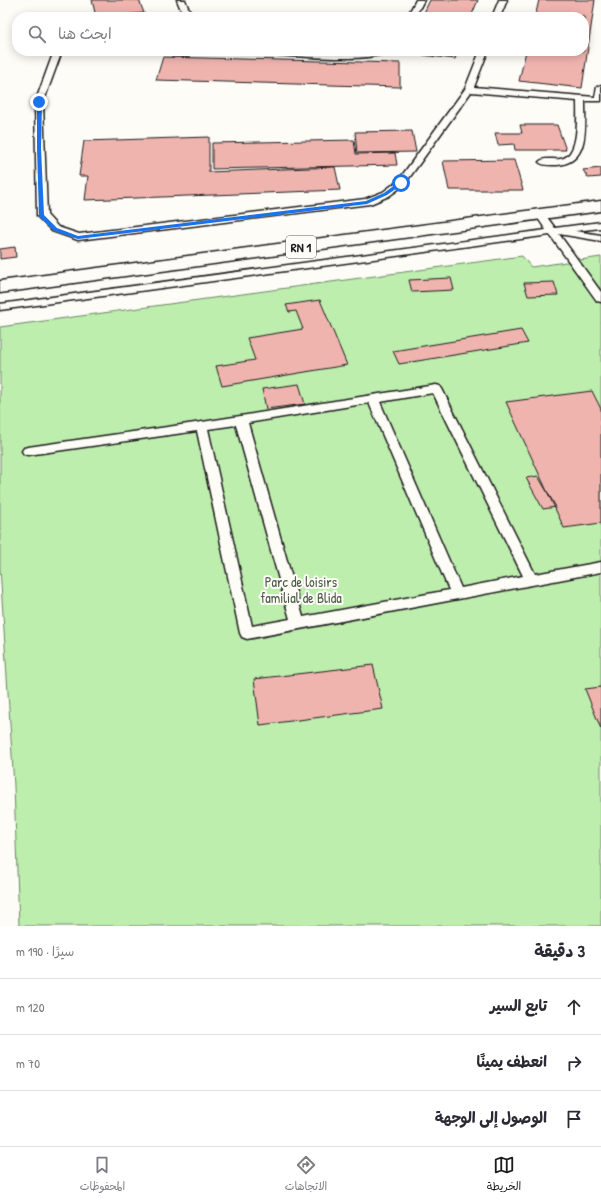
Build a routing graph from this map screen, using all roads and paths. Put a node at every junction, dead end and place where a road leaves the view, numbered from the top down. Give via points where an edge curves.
1 (181, 0) edge
2 (420, 0) edge
3 (503, 0) edge
4 (186, 12) edge
5 (414, 12) edge
6 (498, 12) edge
7 (56, 56) edge
8 (482, 56) edge
9 (601, 87) edge
10 (469, 89) junction
11 (581, 99) junction
12 (600, 99) edge
13 (542, 162) dead end
14 (601, 198) edge
15 (601, 206) edge
16 (540, 214) junction
17 (601, 225) edge
18 (553, 231) junction
19 (601, 238) edge
20 (0, 278) edge
21 (0, 287) edge
22 (601, 299) edge
23 (0, 307) edge
24 (373, 399) junction
25 (241, 420) junction
26 (202, 426) junction
27 (28, 451) dead end
28 (601, 567) edge
29 (531, 580) junction
30 (457, 594) junction
31 (298, 623) junction

1 - 4 lane
2 - 5 lane
3 - 6 lane
7 - 10 lane via 39,102 42,216 56,230 78,237 367,202 386,194 401,183
8 - 10 lane
9 - 12 lane
10 - 11 lane
11 - 12 lane
11 - 13 lane via 576,154 569,160
14 - 20 main road, RN 1
15 - 16 main road, RN 1
16 - 18 lane
16 - 21 main road, RN 1
17 - 18 lane
18 - 19 lane
18 - 22 lane
18 - 23 lane
24 - 25 lane
24 - 29 lane via 436,389
24 - 30 lane
25 - 26 lane
25 - 31 lane
26 - 27 lane
26 - 31 lane via 247,633
28 - 29 lane
29 - 30 lane
30 - 31 lane

